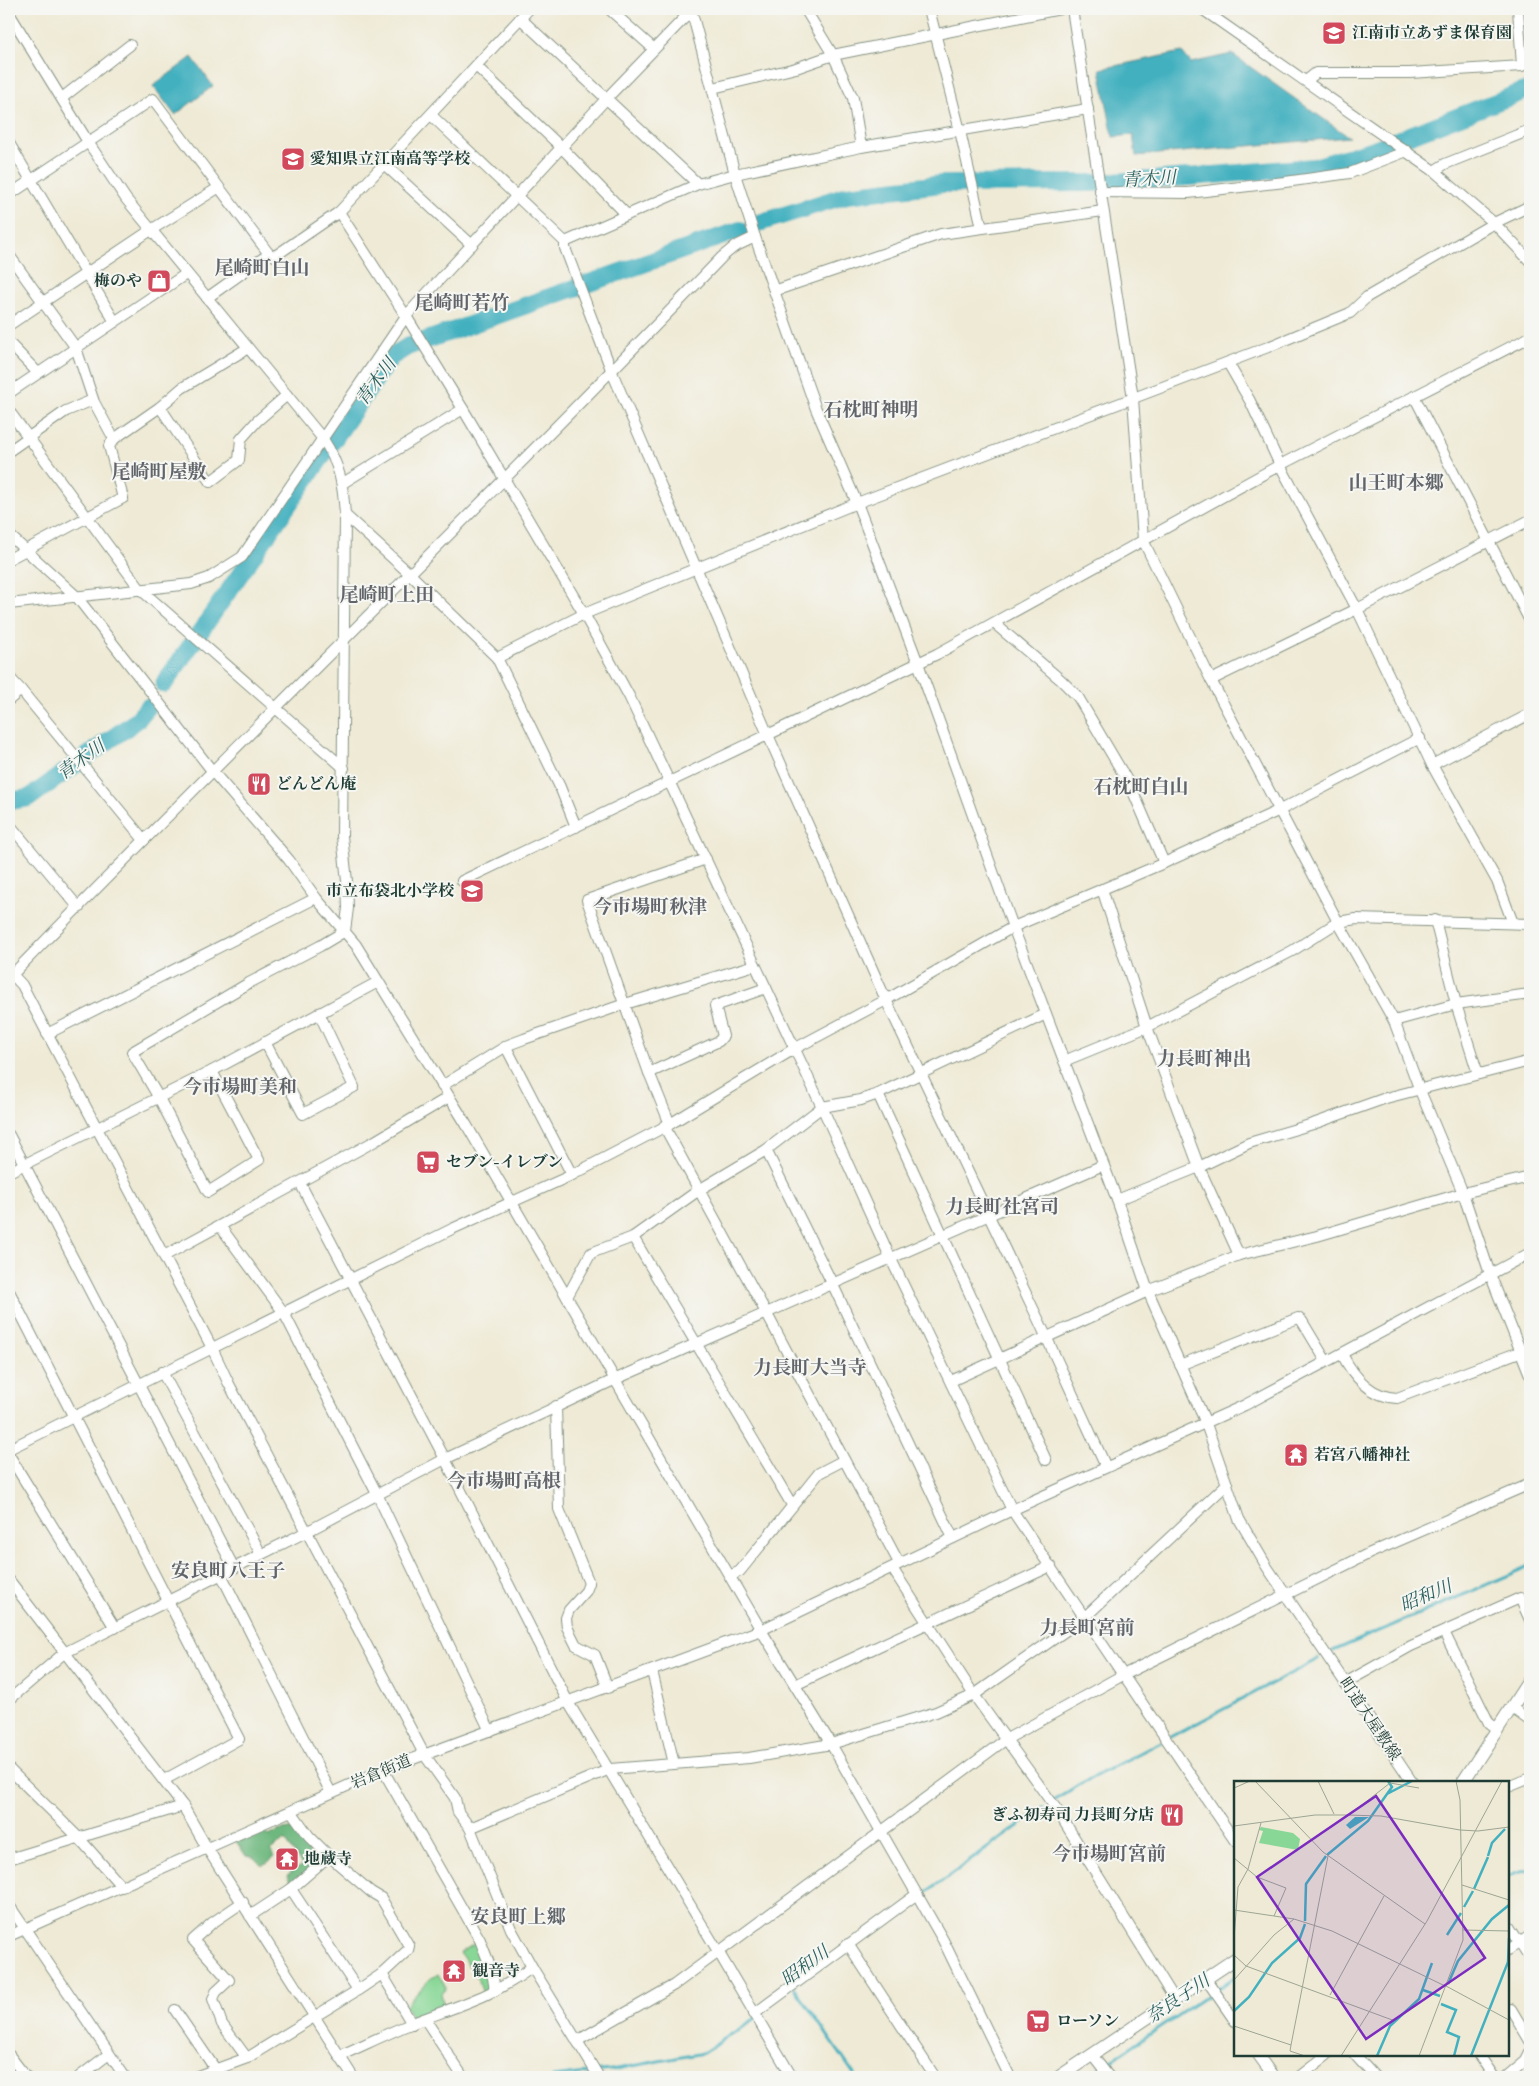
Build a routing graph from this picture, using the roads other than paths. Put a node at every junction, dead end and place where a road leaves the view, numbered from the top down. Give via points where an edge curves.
1 (529, 9) edge
2 (609, 9) edge
3 (692, 9) edge
4 (805, 9) edge
5 (929, 9) edge
6 (1060, 9) edge
7 (1072, 9) edge
8 (1202, 9) edge
9 (1518, 9) edge
10 (9, 13) edge
11 (520, 18) junction
12 (935, 34) junction
13 (130, 45) dead end
14 (654, 49) junction
15 (833, 55) junction
16 (476, 66) junction
17 (1306, 81) junction
18 (713, 88) junction
19 (62, 98) junction
20 (606, 99) junction
21 (1088, 109) junction
22 (431, 115) junction
23 (1530, 130) edge
24 (960, 131) junction
25 (88, 142) junction
26 (9, 143) edge
27 (861, 147) junction
28 (562, 148) junction
29 (1405, 150) junction
30 (384, 164) junction
31 (1434, 171) junction
32 (735, 174) junction
33 (30, 180) junction
34 (698, 184) junction
35 (1099, 185) junction
36 (218, 188) junction
37 (9, 195) edge
38 (517, 197) junction
39 (1530, 206) edge
40 (1103, 211) junction
41 (339, 212) junction
42 (627, 215) junction
43 (1494, 223) junction
44 (982, 228) junction
45 (151, 230) junction
46 (755, 238) junction
47 (565, 242) junction
48 (472, 245) junction
49 (269, 254) junction
50 (9, 255) edge
51 (1530, 262) edge
52 (85, 274) junction
53 (186, 274) junction
54 (774, 291) junction
55 (207, 298) junction
56 (43, 302) junction
57 (406, 316) junction
58 (115, 322) junction
59 (9, 325) edge
60 (1530, 337) edge
61 (9, 343) edge
62 (76, 348) junction
63 (248, 348) junction
64 (1228, 363) junction
65 (612, 372) junction
66 (38, 373) junction
67 (9, 393) edge
68 (287, 395) junction
69 (1414, 396) junction
70 (1133, 398) junction
71 (93, 400) junction
72 (160, 407) junction
73 (462, 409) junction
74 (9, 411) edge
75 (28, 437) junction
76 (114, 438) junction
77 (327, 444) junction
78 (9, 451) edge
79 (1280, 465) junction
80 (503, 480) junction
81 (343, 483) junction
82 (857, 503) junction
83 (346, 514) junction
84 (87, 517) junction
85 (1530, 520) edge
86 (9, 535) edge
87 (1143, 540) junction
88 (1489, 541) junction
89 (25, 550) junction
90 (9, 559) edge
91 (698, 569) junction
92 (410, 573) junction
93 (140, 589) junction
94 (76, 596) junction
95 (9, 604) edge
96 (1357, 610) junction
97 (584, 614) junction
98 (1530, 621) edge
99 (995, 624) junction
100 (345, 637) junction
101 (497, 658) junction
102 (918, 663) junction
103 (9, 678) edge
104 (1211, 680) junction
105 (21, 690) junction
106 (9, 700) edge
107 (275, 708) junction
108 (1530, 714) edge
109 (768, 735) junction
110 (1420, 738) junction
111 (1432, 765) junction
112 (344, 768) junction
113 (213, 772) junction
114 (670, 783) junction
115 (1280, 810) junction
116 (9, 824) edge
117 (576, 827) junction
118 (144, 840) junction
119 (706, 859) junction
120 (1164, 863) junction
121 (462, 881) dead end
122 (1102, 889) junction
123 (316, 898) junction
124 (79, 908) junction
125 (1435, 920) junction
126 (1338, 922) junction
127 (1514, 923) junction
128 (1530, 924) edge
129 (1013, 927) junction
130 (345, 930) junction
131 (755, 965) junction
132 (10, 974) edge
133 (378, 982) junction
134 (766, 988) junction
135 (1530, 994) edge
136 (886, 1000) junction
137 (625, 1004) junction
138 (1456, 1004) junction
139 (319, 1013) junction
140 (1046, 1014) junction
141 (1394, 1021) junction
142 (1147, 1027) junction
143 (47, 1034) junction
144 (265, 1042) junction
145 (506, 1047) junction
146 (794, 1049) junction
147 (1064, 1061) junction
148 (1530, 1061) edge
149 (212, 1071) junction
150 (650, 1073) junction
151 (1478, 1074) junction
152 (921, 1075) junction
153 (442, 1086) junction
154 (1419, 1088) junction
155 (878, 1094) junction
156 (449, 1097) junction
157 (159, 1098) junction
158 (822, 1107) junction
159 (667, 1125) junction
160 (97, 1129) junction
161 (9, 1135) edge
162 (766, 1150) junction
163 (25, 1164) junction
164 (1103, 1165) junction
165 (1199, 1167) junction
166 (9, 1172) edge
167 (572, 1175) junction
168 (1530, 1177) edge
169 (300, 1183) junction
170 (699, 1190) junction
171 (1463, 1193) junction
172 (1117, 1200) junction
173 (511, 1203) junction
174 (988, 1216) junction
175 (220, 1226) junction
176 (943, 1235) junction
177 (633, 1238) junction
178 (1530, 1253) edge
179 (1239, 1255) junction
180 (164, 1256) junction
181 (890, 1258) junction
182 (1490, 1274) junction
183 (350, 1280) junction
184 (832, 1283) junction
185 (9, 1291) edge
186 (1148, 1291) junction
187 (567, 1297) junction
188 (284, 1313) junction
189 (766, 1313) junction
190 (1046, 1338) junction
191 (697, 1343) junction
192 (212, 1348) junction
193 (1526, 1350) edge
194 (1342, 1354) junction
195 (1000, 1359) junction
196 (1326, 1361) junction
197 (1180, 1365) junction
198 (162, 1372) junction
199 (1530, 1374) edge
200 (616, 1379) junction
201 (951, 1381) junction
202 (139, 1384) junction
203 (556, 1406) junction
204 (74, 1416) junction
205 (1205, 1421) junction
206 (9, 1449) edge
207 (9, 1454) edge
208 (445, 1459) junction
209 (844, 1460) junction
210 (1046, 1460) dead end
211 (1106, 1467) junction
212 (1227, 1484) junction
213 (1530, 1484) edge
214 (377, 1494) junction
215 (792, 1505) junction
216 (1012, 1510) junction
217 (308, 1531) junction
218 (953, 1538) junction
219 (262, 1554) junction
220 (895, 1566) junction
221 (1051, 1566) junction
222 (234, 1568) junction
223 (221, 1574) junction
224 (730, 1576) junction
225 (9, 1580) edge
226 (1286, 1595) junction
227 (168, 1601) junction
228 (1085, 1617) junction
229 (1530, 1620) edge
230 (929, 1624) junction
231 (115, 1628) junction
232 (761, 1630) junction
233 (1444, 1632) junction
234 (64, 1653) junction
235 (652, 1671) junction
236 (1123, 1675) junction
237 (1530, 1679) edge
238 (1345, 1683) junction
239 (795, 1685) junction
240 (608, 1688) junction
241 (974, 1695) junction
242 (10, 1696) edge
243 (568, 1702) junction
244 (1512, 1708) junction
245 (1530, 1722) edge
246 (1498, 1730) junction
247 (490, 1731) junction
248 (1005, 1740) junction
249 (831, 1744) junction
250 (424, 1754) junction
251 (674, 1764) junction
252 (9, 1769) edge
253 (610, 1769) junction
254 (383, 1770) junction
255 (1530, 1778) edge
256 (164, 1780) junction
257 (1411, 1781) edge
258 (1464, 1781) edge
259 (1509, 1788) edge
260 (331, 1793) junction
261 (183, 1806) junction
262 (291, 1811) junction
263 (470, 1828) junction
264 (882, 1832) junction
265 (79, 1838) junction
266 (1234, 1840) edge
267 (207, 1848) junction
268 (329, 1856) junction
269 (9, 1860) edge
270 (122, 1887) junction
271 (291, 1889) junction
272 (919, 1897) junction
273 (243, 1902) junction
274 (9, 1905) edge
275 (250, 1916) junction
276 (1509, 1927) edge
277 (24, 1929) junction
278 (9, 1936) edge
279 (1530, 1936) edge
280 (1520, 1943) junction
281 (850, 1947) junction
282 (1509, 1949) edge
283 (719, 1952) junction
284 (1530, 1959) edge
285 (1234, 1960) edge
286 (532, 1967) junction
287 (382, 1974) junction
288 (1206, 1979) junction
289 (358, 1990) junction
290 (495, 1992) junction
291 (1176, 2000) junction
292 (1511, 2009) dead end
293 (175, 2010) dead end
294 (313, 2016) junction
295 (756, 2018) junction
296 (425, 2019) junction
297 (1234, 2020) edge
298 (412, 2024) junction
299 (577, 2041) junction
300 (1530, 2041) edge
301 (1530, 2052) edge
302 (109, 2054) junction
303 (9, 2055) edge
304 (339, 2056) junction
305 (1092, 2056) junction
306 (1259, 2056) edge
307 (1326, 2056) edge
308 (1356, 2056) edge
309 (1480, 2056) edge
310 (247, 2058) junction
311 (216, 2070) junction
312 (597, 2074) edge
313 (26, 2077) edge
314 (79, 2077) edge
315 (125, 2077) edge
316 (195, 2077) edge
317 (353, 2077) edge
318 (463, 2077) edge
319 (792, 2077) edge
320 (935, 2077) edge
321 (1010, 2077) edge
322 (1059, 2077) edge
323 (1109, 2077) edge
324 (1274, 2077) edge
325 (1299, 2077) edge
326 (1374, 2077) edge
327 (1494, 2077) edge
328 (1506, 2077) edge

1 - 11 street
2 - 14 street
3 - 14 street
3 - 18 street, 町道大屋敷線
4 - 15 street
5 - 12 street
6 - 12 street
7 - 21 street
8 - 17 street
9 - 17 street via 1522,66 1410,74 1316,73
10 - 19 street
11 - 16 street
11 - 20 street
12 - 15 street
12 - 24 street
13 - 19 street
14 - 20 street
15 - 18 street via 796,68
15 - 27 street via 853,98
16 - 22 street
16 - 28 street
17 - 29 street
18 - 32 street, 町道大屋敷線
19 - 25 street
20 - 28 street
20 - 34 street
21 - 24 street
21 - 35 street
22 - 30 street
22 - 38 street
23 - 31 street via 1444,164
24 - 27 street
24 - 44 street
25 - 33 street
25 - 36 street via 153,99
25 - 45 street
26 - 33 street
27 - 32 street
28 - 38 street
28 - 42 street
29 - 31 street
29 - 35 street via 1350,173 1188,193
30 - 41 street
30 - 48 street
31 - 43 street
32 - 34 street
32 - 46 street, 町道大屋敷線
33 - 37 street
33 - 52 street
34 - 42 street
35 - 40 street
36 - 45 street
36 - 49 street
38 - 47 street
38 - 48 street
39 - 43 street
40 - 44 street
40 - 70 street
41 - 49 street via 275,256
41 - 57 street
42 - 47 street
43 - 51 street
43 - 64 street via 1367,297 1350,313
44 - 54 street via 941,234
45 - 52 street
45 - 53 street
46 - 54 street, 町道大屋敷線
46 - 65 street via 734,247 722,257
47 - 65 street
48 - 57 street
49 - 55 street
50 - 56 street
52 - 56 street
52 - 58 street
53 - 55 street
53 - 58 street
54 - 82 street, 町道大屋敷線 via 816,409
55 - 63 street
56 - 59 street
56 - 62 street
57 - 73 street
57 - 77 street
58 - 62 street
60 - 69 street
61 - 66 street
62 - 66 street
62 - 71 street
63 - 68 street
63 - 72 street via 182,388
64 - 70 street
64 - 79 street
65 - 80 street
65 - 91 street
66 - 67 street
68 - 72 street via 257,420 241,439 238,460 210,482
68 - 77 street
69 - 79 street
69 - 88 street
70 - 82 street
70 - 87 street
71 - 75 street via 66,411
71 - 76 street
72 - 76 street
73 - 80 street
73 - 81 street
74 - 75 street
75 - 78 street
75 - 84 street
76 - 84 street via 109,446 123,498
77 - 81 street
77 - 93 street via 242,557 209,578 191,584
79 - 87 street
79 - 96 street
80 - 92 street
80 - 97 street
81 - 83 street
82 - 91 street
82 - 102 street, 町道大屋敷線
83 - 92 street
83 - 100 street
84 - 89 street
84 - 93 street
85 - 88 street
86 - 89 street
87 - 99 street
87 - 104 street
88 - 96 street
88 - 98 street
89 - 90 street
89 - 94 street
91 - 97 street
91 - 109 street
92 - 100 street
92 - 101 street
93 - 94 street
93 - 107 street
94 - 95 street
94 - 113 street
96 - 104 street
96 - 110 street
97 - 101 street
97 - 114 street via 629,696
99 - 102 street
99 - 120 street via 1078,697 1131,787
100 - 107 street
100 - 112 street
101 - 117 street
102 - 109 street
102 - 129 street, 町道大屋敷線
103 - 105 street
104 - 115 street
105 - 106 street
105 - 118 street
107 - 112 street
107 - 113 street
108 - 111 street
109 - 114 street
109 - 136 street
110 - 111 street
110 - 115 street
111 - 127 street via 1497,882
112 - 130 street via 342,836 348,908
113 - 118 street
113 - 123 street via 289,860
114 - 117 street
114 - 119 street
115 - 120 street
115 - 126 street
116 - 124 street
117 - 121 street
118 - 124 street
119 - 131 street
119 - 137 street via 587,900
120 - 122 street
122 - 129 street
122 - 142 street
123 - 130 street
123 - 143 street
124 - 132 street
125 - 126 street via 1356,919
125 - 127 street
125 - 138 street
126 - 141 street
126 - 142 street
127 - 128 street
129 - 136 street
129 - 140 street, 町道大屋敷線
130 - 133 street
130 - 157 street via 249,982 132,1052
131 - 134 street
131 - 137 street
132 - 143 street via 22,985
133 - 139 street
133 - 153 street
134 - 146 street
134 - 150 street via 715,1006 723,1036 719,1041
135 - 138 street
136 - 146 street
136 - 152 street
137 - 145 street
137 - 150 street
138 - 141 street
138 - 151 street
139 - 144 street
139 - 144 street via 354,1087 303,1114
140 - 147 street, 町道大屋敷線
140 - 152 street
141 - 154 street
142 - 147 street
142 - 165 street
143 - 160 street
144 - 149 street
145 - 153 street
145 - 167 street
146 - 158 street
146 - 159 street
147 - 164 street, 町道大屋敷線
148 - 151 street
149 - 157 street
149 - 157 street via 259,1160 208,1192
150 - 159 street
151 - 154 street
152 - 155 street
152 - 174 street
153 - 156 street
154 - 165 street via 1249,1143
154 - 171 street
155 - 158 street
155 - 176 street
156 - 169 street
156 - 173 street
157 - 160 street
158 - 162 street
158 - 181 street
159 - 167 street
159 - 170 street
160 - 163 street
160 - 180 street
161 - 163 street
162 - 170 street
162 - 184 street
163 - 166 street
163 - 202 street
164 - 172 street, 町道大屋敷線
164 - 174 street
165 - 172 street
165 - 179 street
167 - 173 street
168 - 171 street
169 - 175 street
169 - 183 street
170 - 177 street
170 - 189 street
171 - 179 street
171 - 182 street
172 - 186 street, 町道大屋敷線
173 - 183 street
173 - 187 street
174 - 176 street
174 - 190 street
175 - 180 street
175 - 188 street
176 - 181 street
176 - 195 street
177 - 187 street via 591,1253
177 - 191 street
178 - 182 street, 岩倉街道
179 - 186 street
180 - 192 street
181 - 184 street
181 - 201 street
182 - 193 street
182 - 194 street, 岩倉街道
183 - 188 street
183 - 208 street
184 - 189 street
184 - 218 street
185 - 204 street
186 - 190 street
186 - 197 street, 町道大屋敷線
187 - 200 street
188 - 192 street
188 - 214 street
189 - 191 street
189 - 209 street
190 - 195 street
190 - 211 street
191 - 200 street
191 - 215 street
192 - 198 street
192 - 217 street
193 - 194 street via 1397,1398 1385,1397 1359,1380
193 - 199 street
194 - 196 street, 岩倉街道
195 - 201 street
195 - 210 street
196 - 197 street via 1298,1318
196 - 205 street, 岩倉街道 via 1245,1404
197 - 205 street, 町道大屋敷線
198 - 202 street
198 - 219 street
200 - 203 street
200 - 224 street
201 - 216 street
202 - 204 street
202 - 222 street
203 - 208 street
203 - 240 street via 559,1509 588,1583 569,1610 567,1627 576,1644 595,1655
204 - 206 street
204 - 227 street
205 - 211 street, 岩倉街道
205 - 212 street, 町道大屋敷線
207 - 231 street
208 - 214 street
208 - 243 street
209 - 215 street via 819,1473
209 - 220 street
211 - 216 street, 岩倉街道
212 - 226 street, 町道大屋敷線 via 1246,1532
212 - 228 street
213 - 226 street via 1368,1554
214 - 217 street
214 - 247 street
215 - 224 street via 740,1571
216 - 218 street, 岩倉街道
216 - 221 street
217 - 219 street
217 - 250 street
218 - 220 street, 岩倉街道
219 - 222 street
220 - 230 street
220 - 232 street, 岩倉街道
221 - 228 street
221 - 230 street
222 - 223 street
223 - 227 street
223 - 260 street
224 - 232 street
225 - 234 street
226 - 236 street
226 - 238 street, 町道大屋敷線
227 - 231 street
227 - 256 street via 239,1740
228 - 236 street
228 - 241 street
229 - 233 street via 1520,1598
230 - 239 street
230 - 241 street
231 - 234 street
232 - 235 street, 岩倉街道
232 - 239 street
233 - 238 street via 1411,1646
233 - 246 street via 1489,1723
234 - 242 street
234 - 256 street
235 - 240 street, 岩倉街道
235 - 251 street
236 - 248 street
236 - 266 street
237 - 244 main road
238 - 257 street, 町道大屋敷線
239 - 249 street
240 - 243 street, 岩倉街道
241 - 248 street
241 - 249 street via 936,1712
243 - 247 street, 岩倉街道
243 - 253 street
244 - 245 street
244 - 246 main road
246 - 258 main road
247 - 250 street, 岩倉街道
248 - 264 street
248 - 291 street via 1057,1810
249 - 251 street via 749,1758
249 - 264 street
250 - 254 street, 岩倉街道
250 - 263 street via 455,1798 458,1812
251 - 253 street
252 - 265 street
253 - 263 street
253 - 283 street
254 - 260 street, 岩倉街道
254 - 290 street via 480,1940 492,1971
255 - 259 street
256 - 261 street
260 - 262 street, 岩倉街道
261 - 265 street
261 - 267 street
262 - 267 street, 岩倉街道
262 - 268 street
263 - 286 street via 511,1929
264 - 272 street
264 - 283 street
265 - 269 street
265 - 270 street
267 - 270 street, 岩倉街道
267 - 273 street
268 - 271 street
268 - 287 street via 381,1898 409,1946
270 - 277 street, 岩倉街道
271 - 275 street
271 - 289 street
272 - 281 street
272 - 321 street
273 - 275 street
273 - 310 street via 193,1940 229,1980 212,1998 222,2024
274 - 277 street
275 - 294 street
276 - 280 street
277 - 278 street, 岩倉街道
277 - 302 street
279 - 280 street
280 - 282 street
280 - 284 street
281 - 295 street
281 - 320 street
283 - 295 street
283 - 299 street via 674,1985
285 - 288 main road
286 - 290 street
286 - 299 street
287 - 289 street
287 - 298 street
288 - 291 main road
288 - 297 street
289 - 294 street
290 - 296 street
291 - 305 main road
292 - 300 street
293 - 311 street
294 - 304 street
294 - 310 street
295 - 319 street
296 - 298 street
296 - 318 street
298 - 304 street
299 - 312 street
301 - 328 street via 1526,2060
302 - 314 street
302 - 315 street
303 - 313 street
304 - 317 street
305 - 322 main road
305 - 323 street
306 - 324 street
307 - 325 street
308 - 326 street
309 - 327 street
310 - 311 street
311 - 316 street

